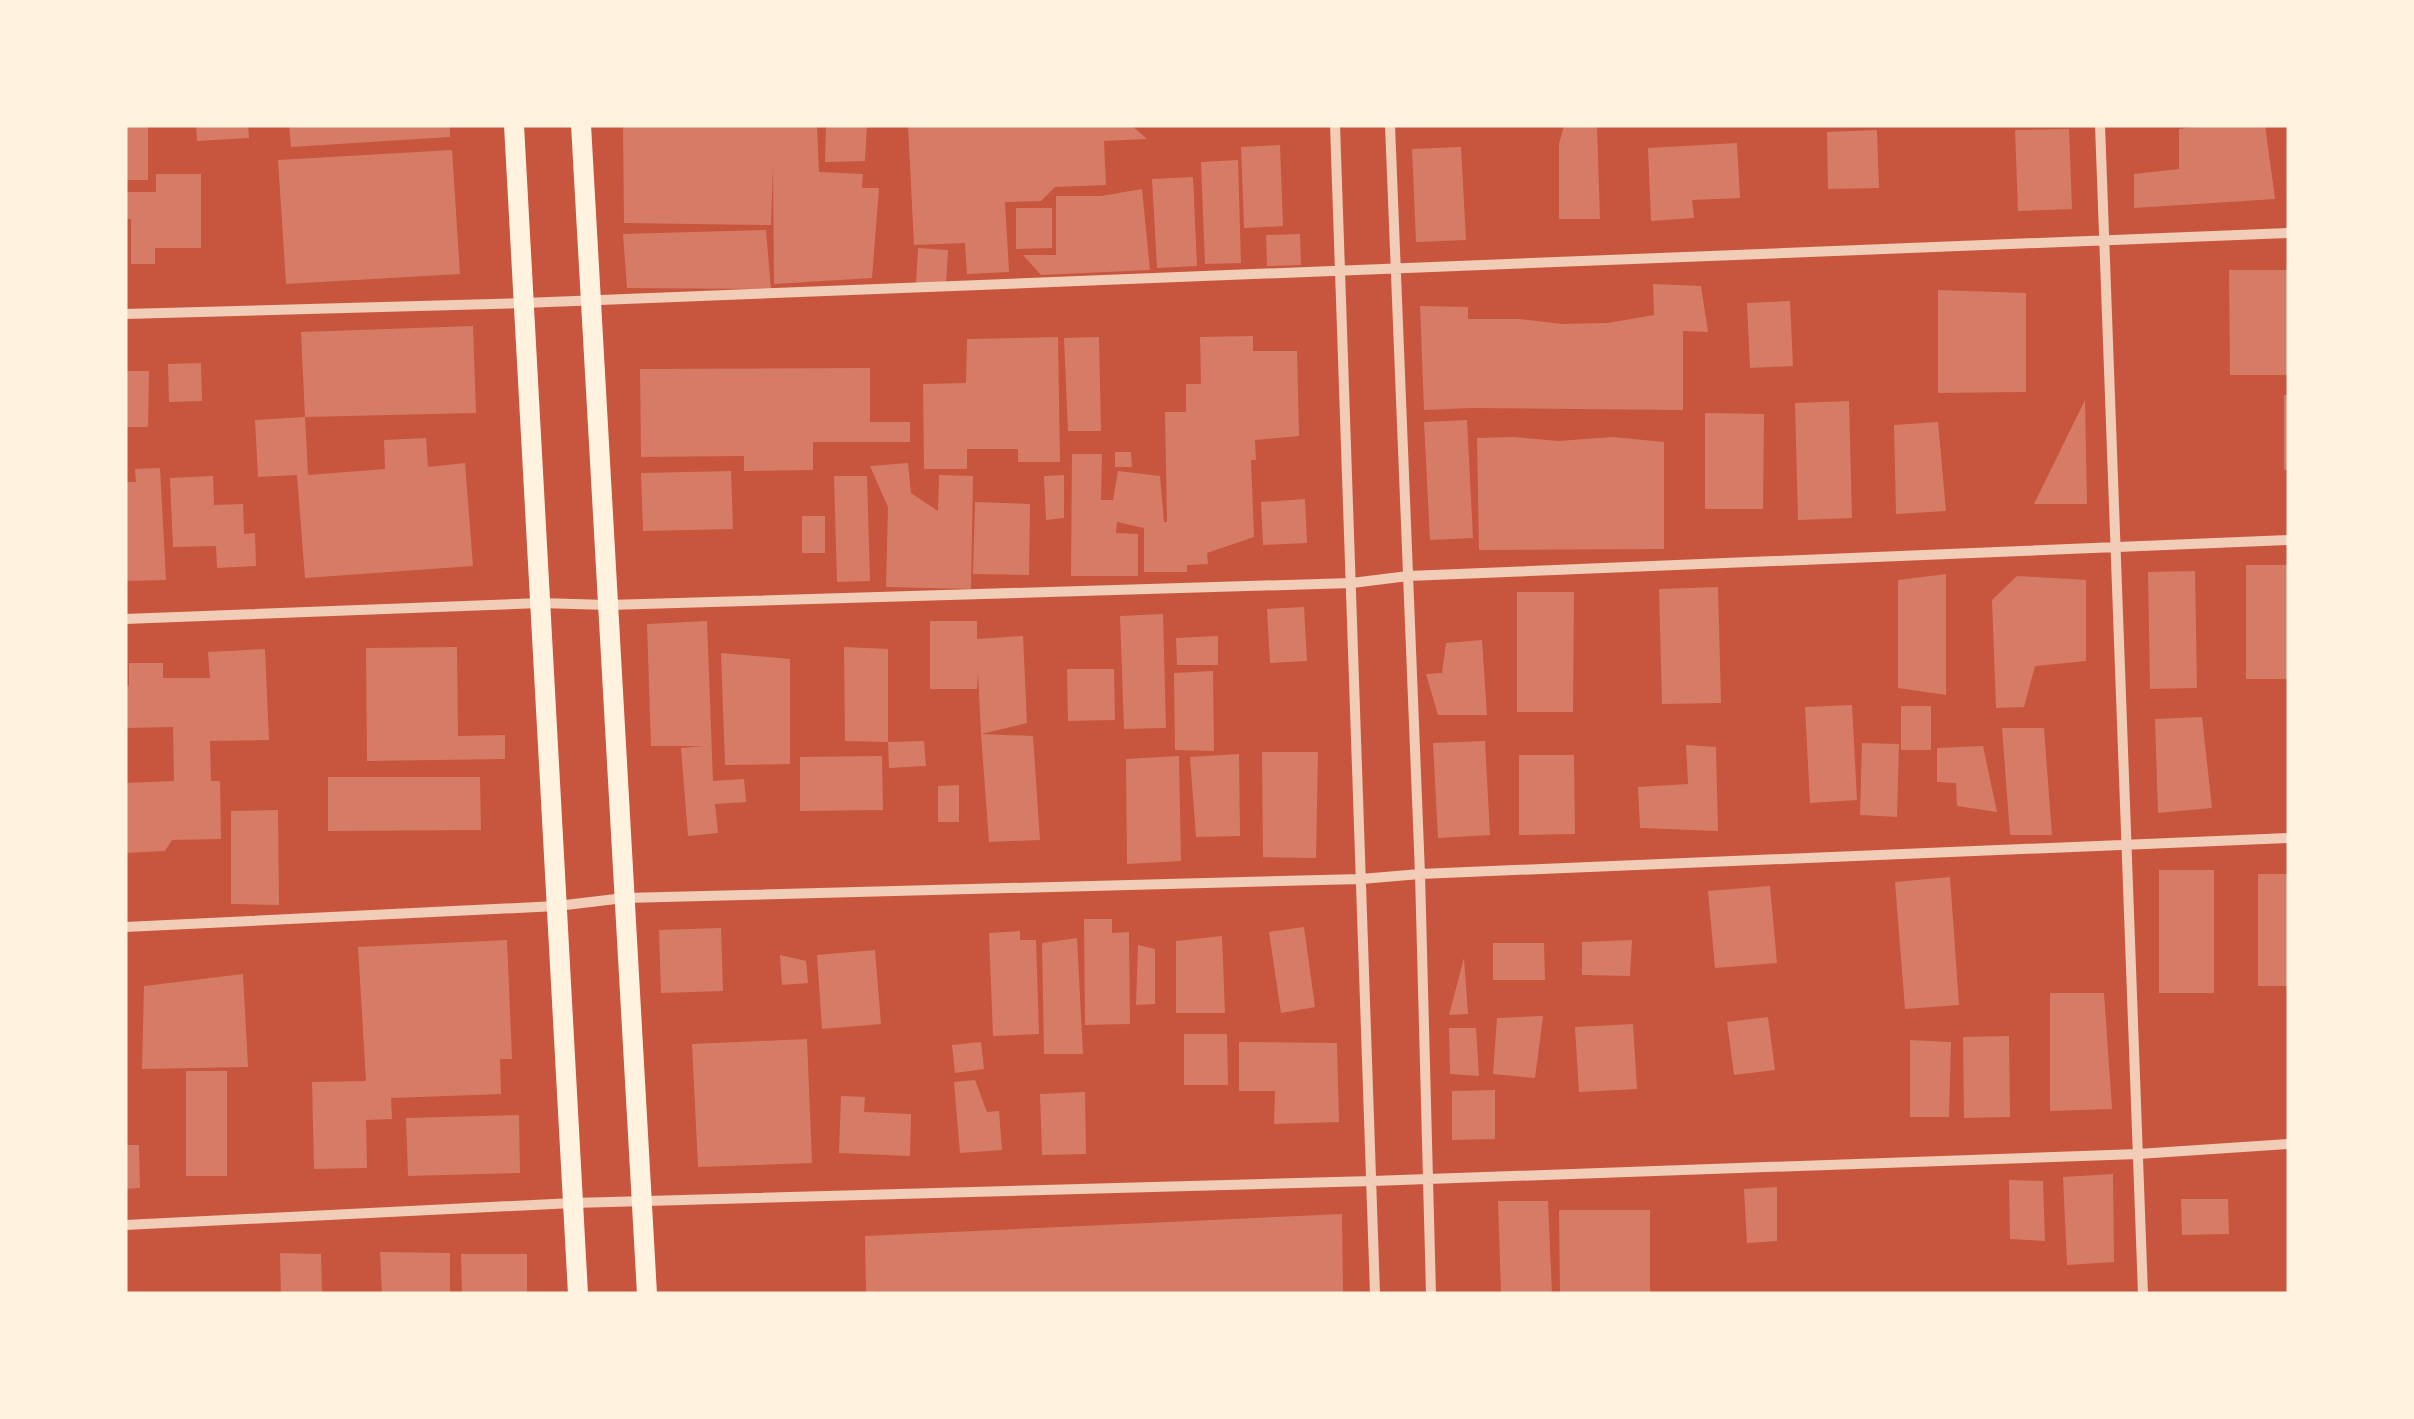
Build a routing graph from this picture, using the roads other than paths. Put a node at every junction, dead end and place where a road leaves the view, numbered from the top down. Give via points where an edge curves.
1 (514, 125) edge
2 (582, 125) edge
3 (1335, 125) edge
4 (1390, 125) edge
5 (2100, 125) edge
6 (2289, 233) edge
7 (2104, 240) junction
8 (1395, 266) junction
9 (1340, 272) junction
10 (591, 299) junction
11 (524, 303) junction
12 (125, 314) edge
13 (2289, 540) edge
14 (2116, 546) junction
15 (1408, 576) junction
16 (1352, 583) junction
17 (540, 603) junction
18 (608, 605) junction
19 (125, 619) edge
20 (2289, 838) edge
21 (2126, 845) junction
22 (1420, 874) junction
23 (1361, 879) junction
24 (624, 898) junction
25 (557, 906) junction
26 (125, 927) edge
27 (2289, 1144) edge
28 (2138, 1154) junction
29 (1430, 1177) junction
30 (1372, 1181) junction
31 (642, 1202) junction
32 (573, 1203) junction
33 (125, 1224) edge
34 (578, 1294) edge
35 (647, 1294) edge
36 (1375, 1294) edge
37 (1431, 1294) edge
38 (2143, 1294) edge

1 - 11 main road
2 - 10 main road
3 - 9 street
4 - 8 street
5 - 7 street
6 - 7 street
7 - 8 street
7 - 14 street
8 - 9 street
8 - 15 street
9 - 10 street
9 - 16 street
10 - 11 street
10 - 18 main road
11 - 12 street
11 - 17 main road
13 - 14 street
14 - 15 street
14 - 21 street
15 - 16 street
15 - 22 street
16 - 18 street
16 - 23 street
17 - 18 street
17 - 19 street
17 - 25 main road
18 - 24 main road
20 - 21 street
21 - 22 street
21 - 28 street
22 - 23 street
22 - 29 street
23 - 24 street
23 - 30 street
24 - 25 street
24 - 31 main road
25 - 26 street
25 - 32 main road
27 - 28 street
28 - 29 street
28 - 38 street
29 - 30 street
29 - 37 street
30 - 31 street
30 - 36 street
31 - 32 street
31 - 35 main road
32 - 33 street
32 - 34 main road

